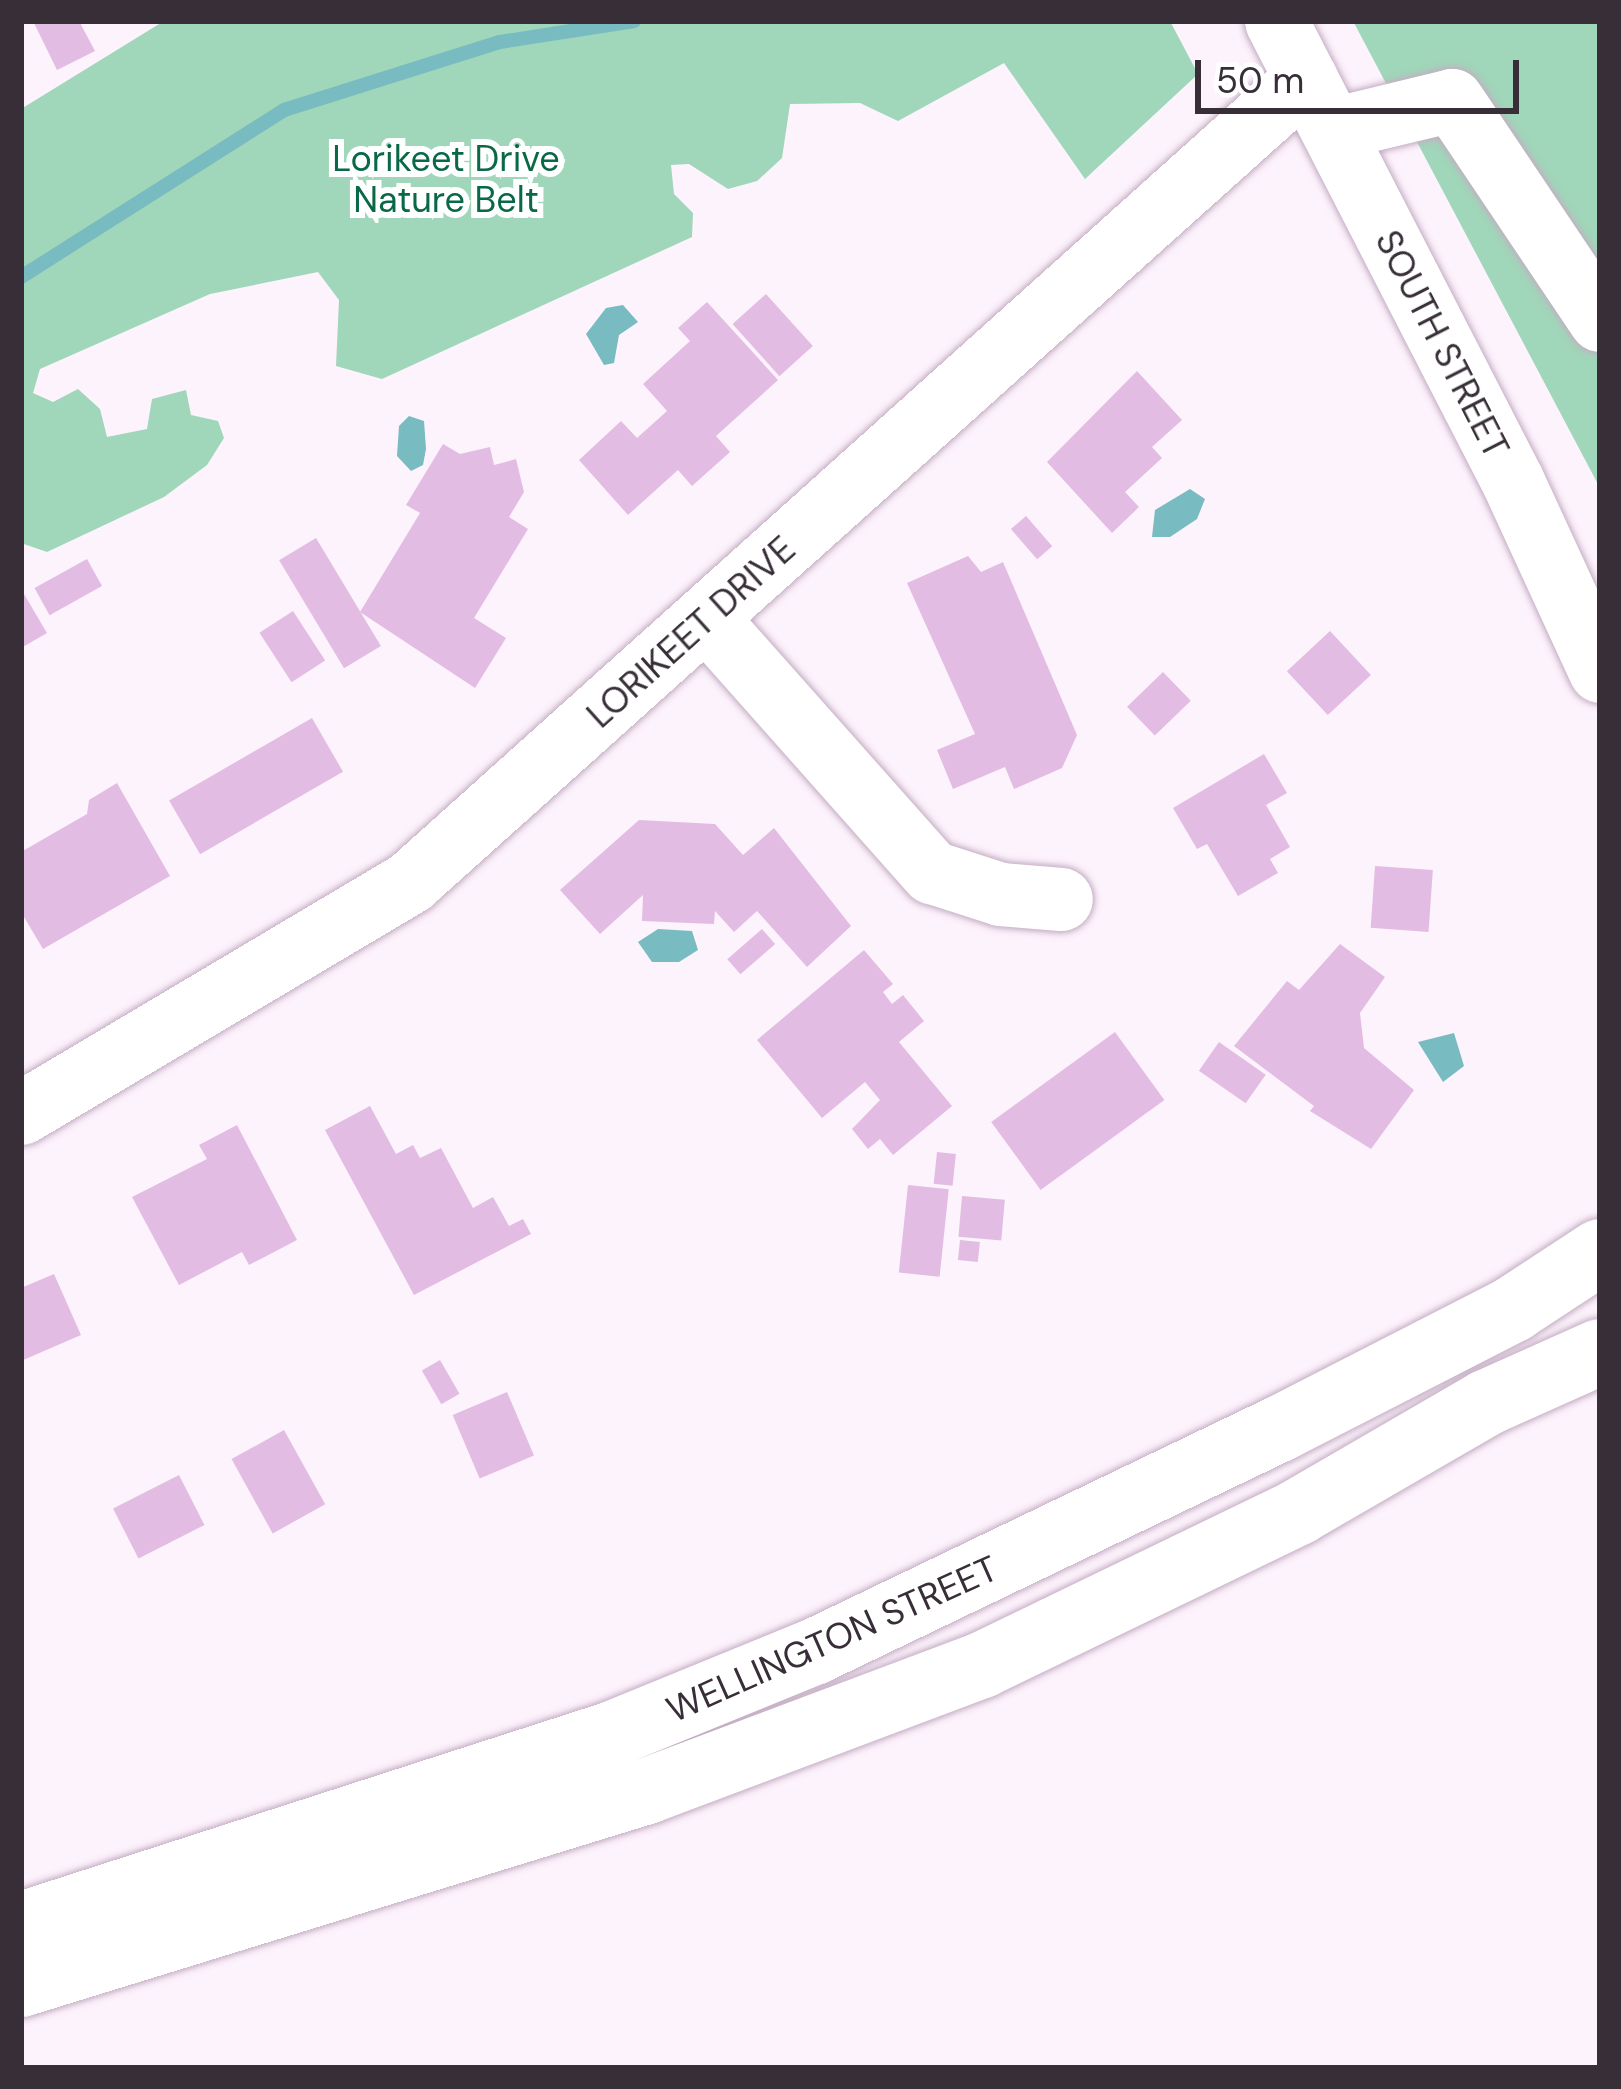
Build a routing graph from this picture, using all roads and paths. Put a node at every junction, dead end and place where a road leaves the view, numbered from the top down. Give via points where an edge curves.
1 (1276, 21) edge
2 (1319, 104) junction
3 (1600, 320) edge
4 (707, 619) junction
5 (1600, 671) edge
6 (1061, 898) dead end
7 (21, 1113) edge
8 (1600, 1252) edge
9 (1600, 1352) edge
10 (21, 1925) edge
11 (21, 1984) edge

1 - 2 street, SOUTH STREET
2 - 3 street via 1452,100
2 - 4 street, LORIKEET DRIVE
2 - 5 street, SOUTH STREET via 1521,498
4 - 6 street via 932,872 1000,894
4 - 7 street, LORIKEET DRIVE via 412,880
8 - 10 main road, WELLINGTON STREET via 1513,1309 1298,1420 816,1652 610,1735
9 - 11 main road, WELLINGTON STREET via 1486,1402 1298,1512 982,1665 647,1791

